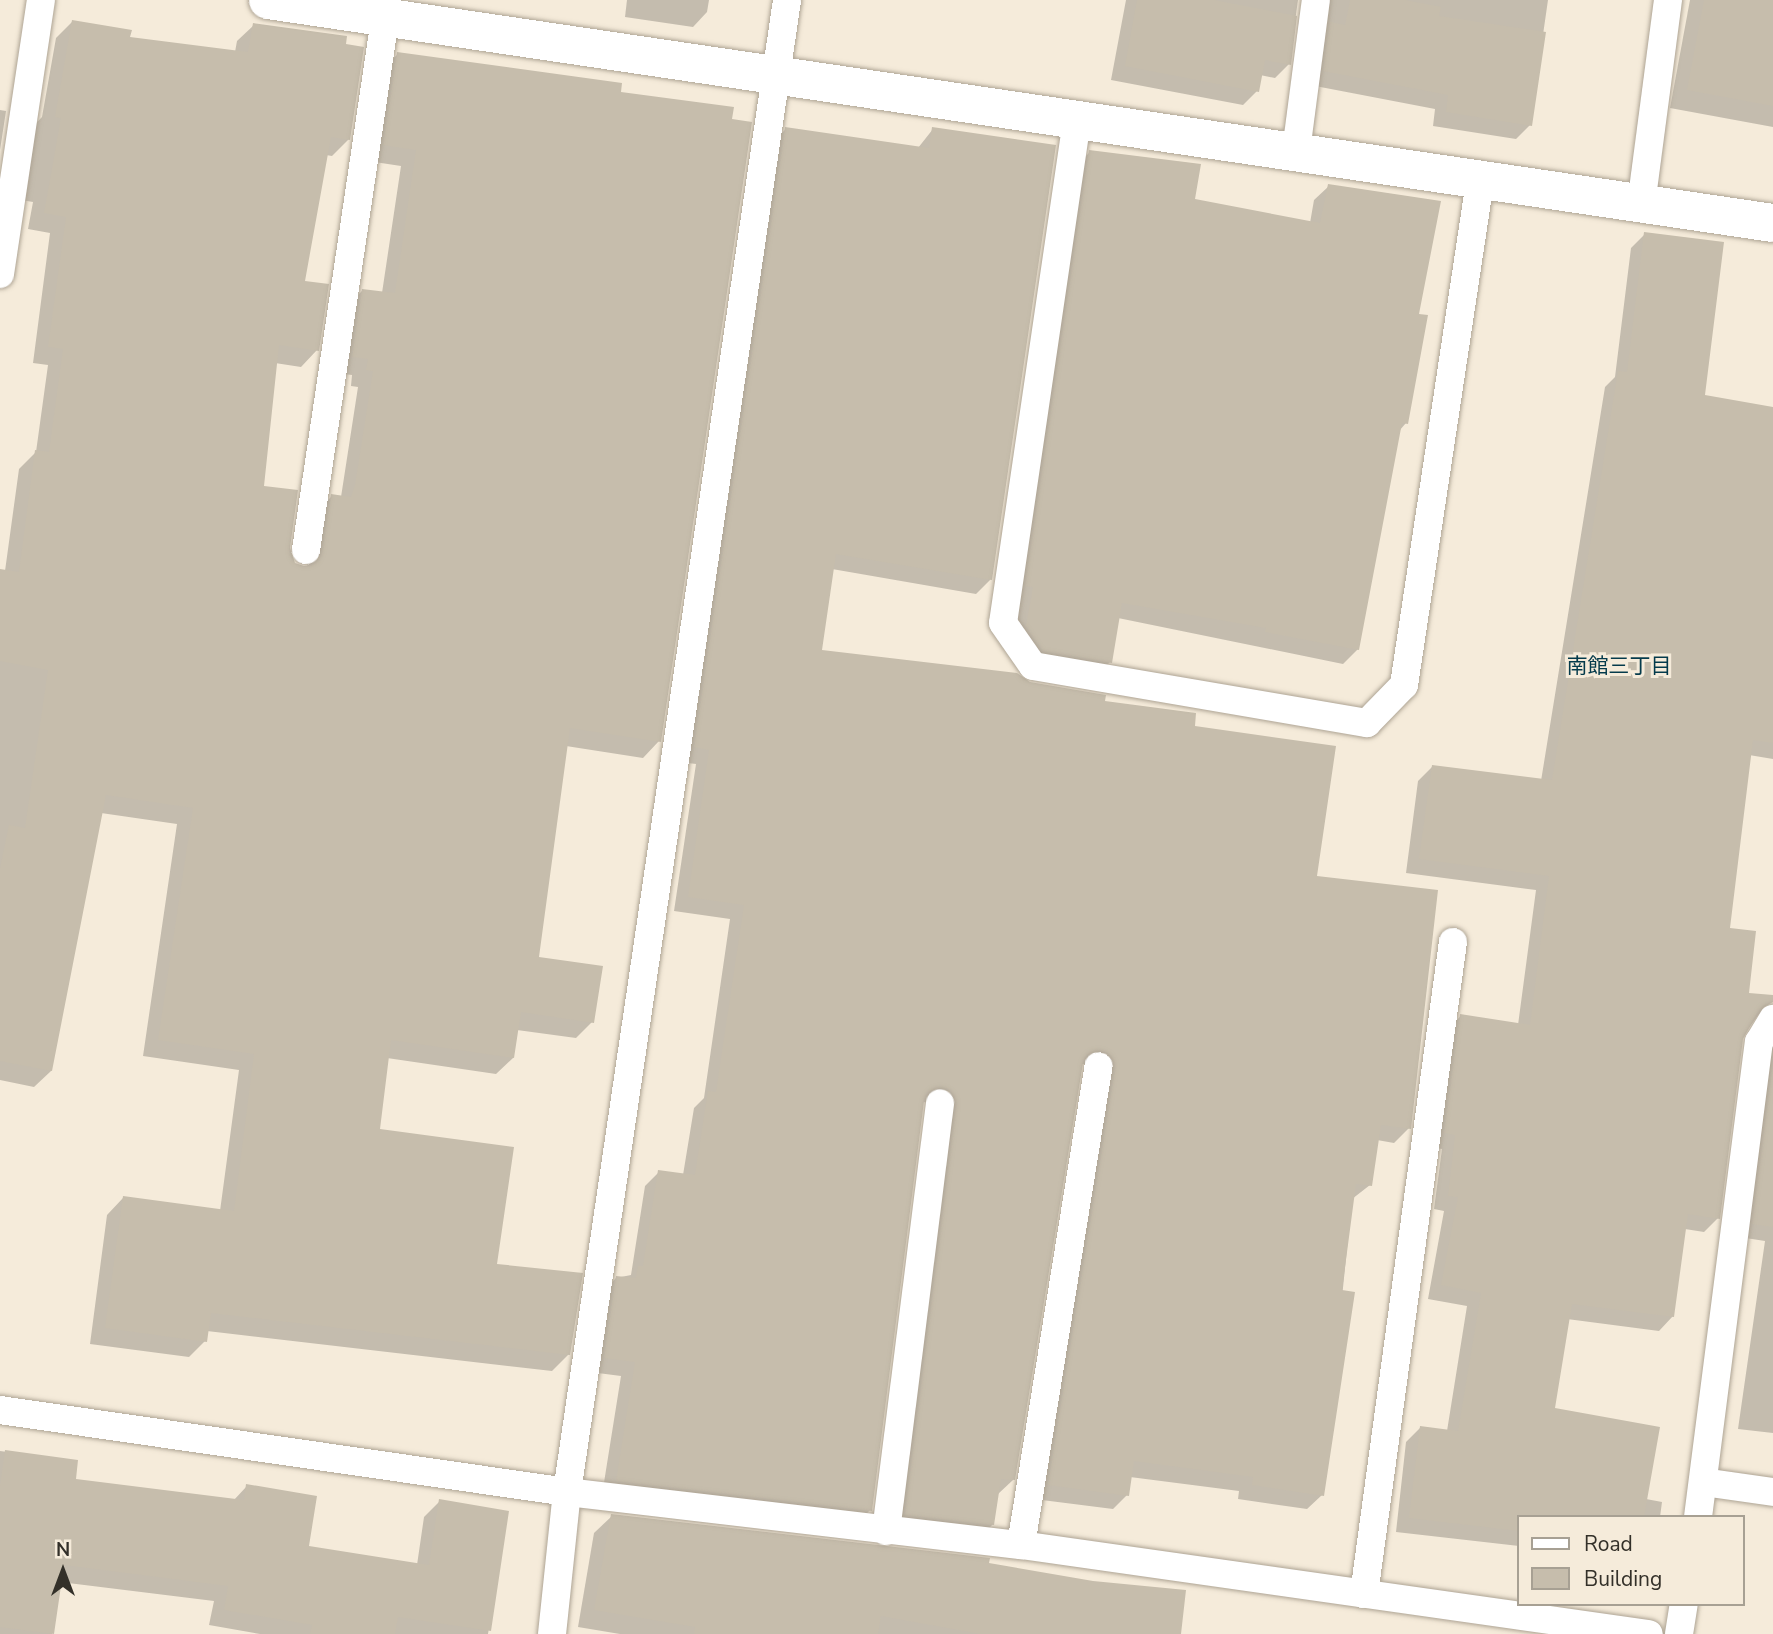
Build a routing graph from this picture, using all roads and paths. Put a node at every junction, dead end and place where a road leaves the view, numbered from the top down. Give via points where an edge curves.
1 (41, 0) edge
2 (268, 0) edge
3 (788, 0) edge
4 (1316, 0) edge
5 (1668, 0) edge
6 (313, 3) edge
7 (385, 19) junction
8 (777, 76) junction
9 (1077, 120) junction
10 (1296, 151) junction
11 (1480, 181) junction
12 (1641, 205) junction
13 (1773, 223) edge
14 (0, 274) edge
15 (306, 550) dead end
16 (1453, 942) dead end
17 (1773, 1019) edge
18 (1099, 1066) dead end
19 (940, 1103) dead end
20 (0, 1410) edge
21 (1703, 1482) junction
22 (568, 1492) junction
23 (1773, 1492) edge
24 (1698, 1515) edge
25 (886, 1531) junction
26 (1021, 1545) junction
27 (1364, 1594) junction
28 (1684, 1606) edge
29 (552, 1634) edge
30 (1649, 1634) edge
31 (1679, 1634) edge

1 - 14 lane
2 - 6 street
3 - 8 lane
4 - 10 lane
5 - 12 lane
6 - 7 street
7 - 8 street
7 - 15 lane
8 - 9 street
8 - 22 lane
9 - 10 street
9 - 11 lane via 1003,623 1033,666 1367,723 1404,685
10 - 11 street
11 - 12 street
12 - 13 street
16 - 27 lane
17 - 21 lane via 1759,1042
18 - 26 lane
19 - 25 lane
20 - 22 lane
21 - 23 lane
21 - 24 lane
22 - 25 lane
22 - 29 lane
25 - 26 lane
26 - 27 lane
27 - 30 lane
28 - 31 lane

